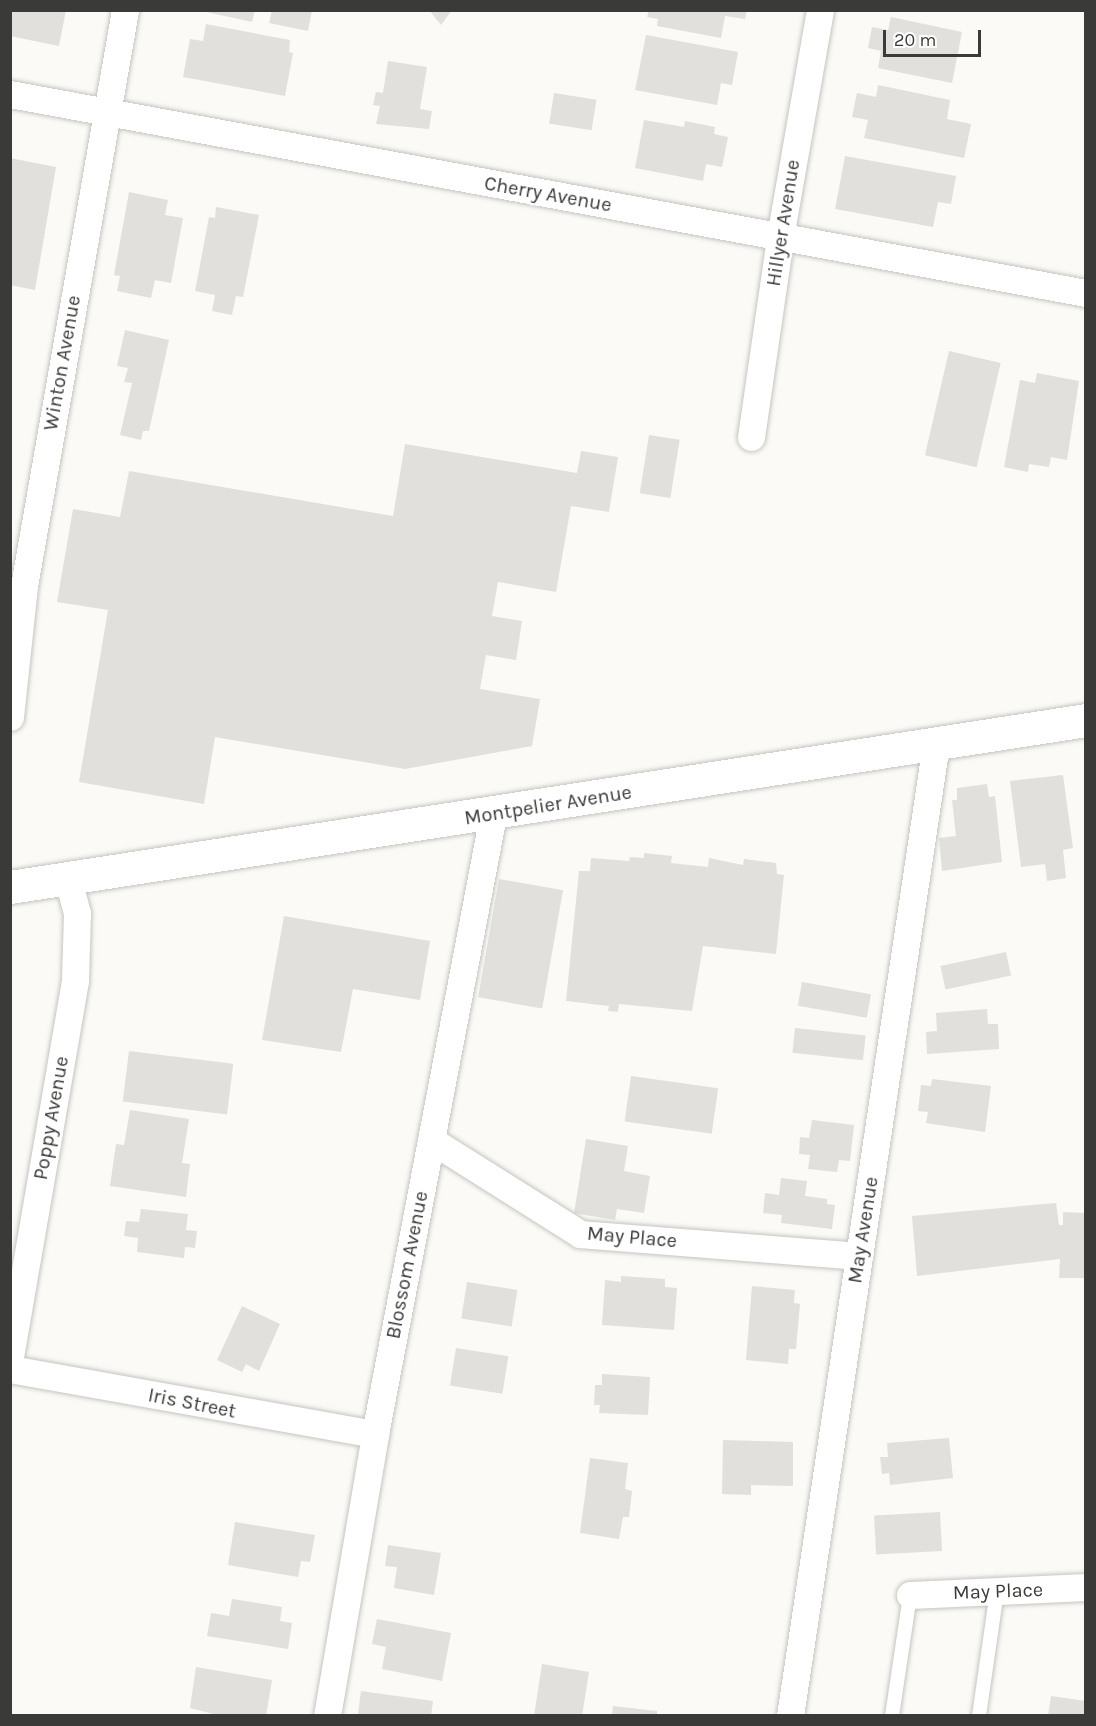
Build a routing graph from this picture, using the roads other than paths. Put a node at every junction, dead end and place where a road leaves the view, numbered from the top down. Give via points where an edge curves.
1 (125, 10) edge
2 (820, 10) edge
3 (10, 94) edge
4 (106, 112) junction
5 (780, 237) junction
6 (1086, 292) edge
7 (751, 437) dead end
8 (10, 717) edge
9 (1086, 720) edge
10 (936, 744) junction
11 (493, 815) junction
12 (68, 879) junction
13 (10, 887) edge
14 (431, 1140) junction
15 (859, 1256) junction
16 (10, 1357) edge
17 (10, 1369) edge
18 (375, 1434) junction
19 (1086, 1587) edge
20 (997, 1591) junction
21 (910, 1595) joint
22 (327, 1716) edge
23 (790, 1716) edge
24 (892, 1716) edge
25 (979, 1716) edge

1 - 4 street, Winton Avenue
2 - 5 street, Hillyer Avenue
3 - 4 street, Cherry Avenue
4 - 5 street, Cherry Avenue
4 - 8 street, Winton Avenue via 24,586
5 - 6 street, Cherry Avenue
5 - 7 street, Hillyer Avenue
9 - 10 street, Montpelier Avenue
10 - 11 street, Montpelier Avenue
10 - 15 street, May Avenue
11 - 12 street, Montpelier Avenue
11 - 14 street, Blossom Avenue
12 - 13 street, Montpelier Avenue
12 - 16 street, Poppy Avenue via 76,913 75,980
14 - 15 street, May Place via 580,1234
14 - 18 street, Blossom Avenue
15 - 23 street, May Avenue
17 - 18 street, Iris Street
18 - 22 street, Blossom Avenue
19 - 20 street, May Place
20 - 21 street, May Place
20 - 25 lane
21 - 24 lane

